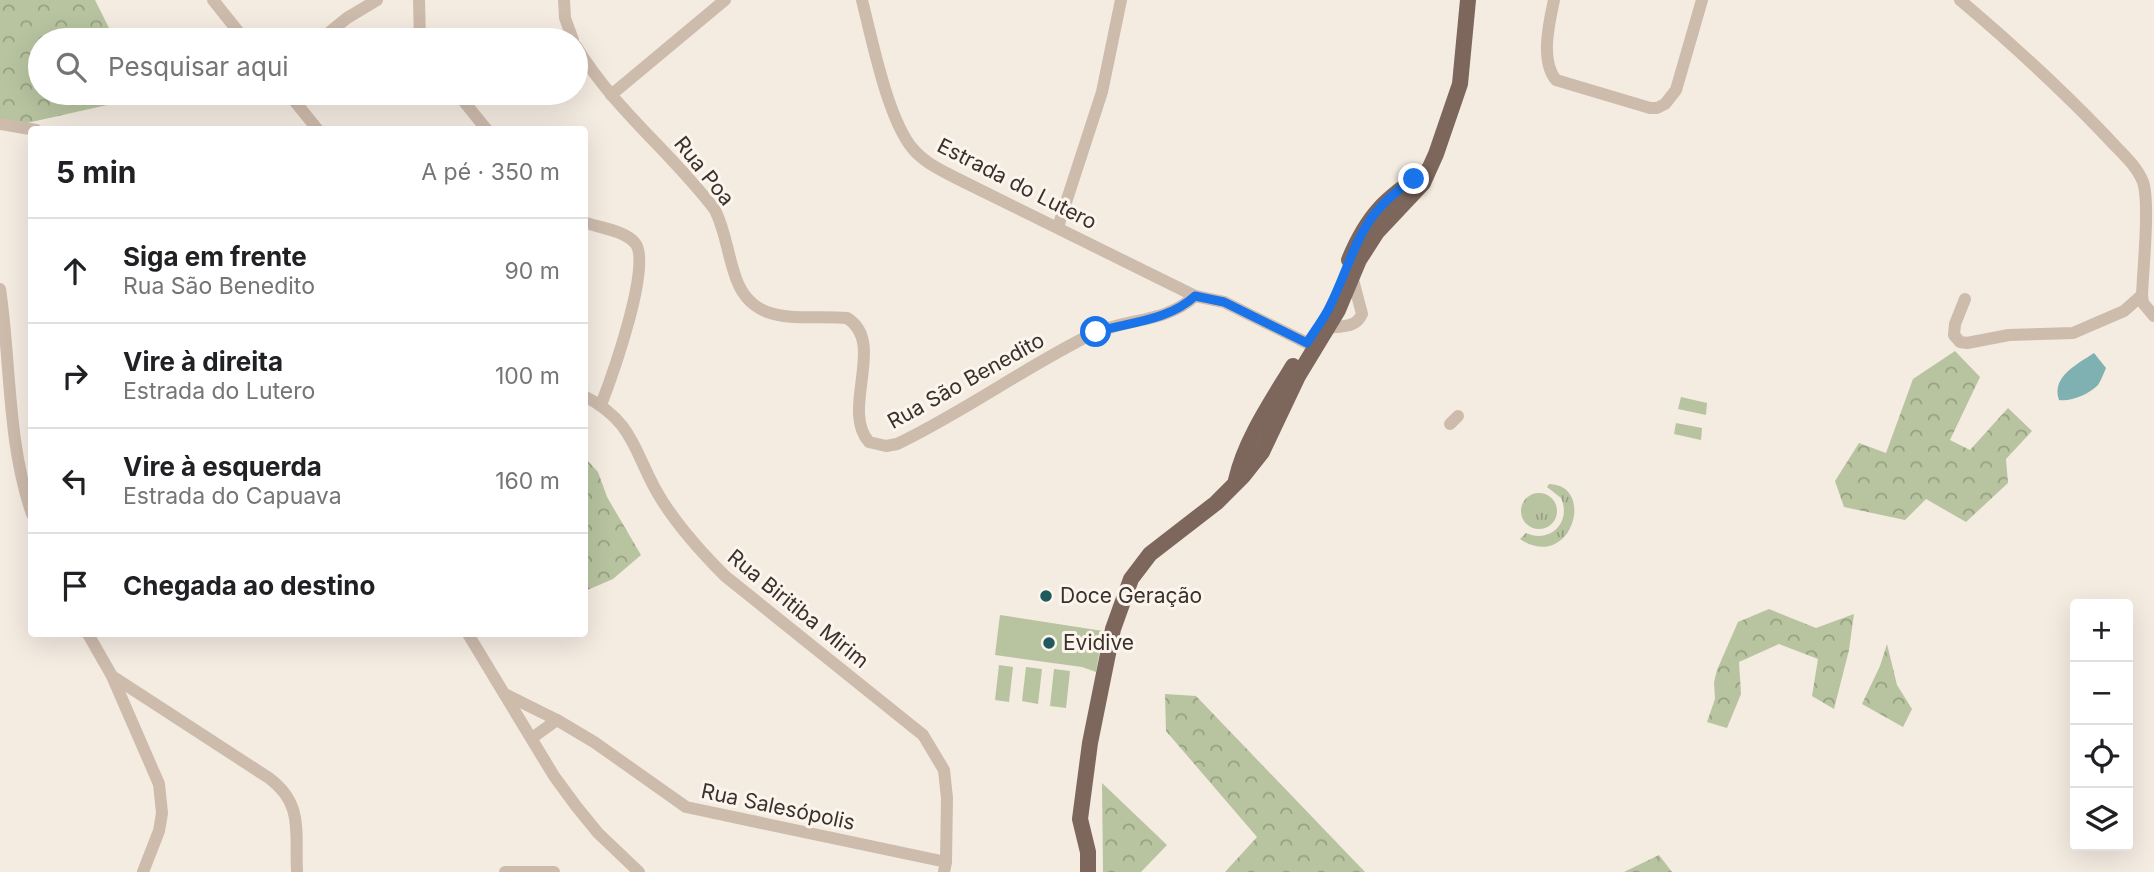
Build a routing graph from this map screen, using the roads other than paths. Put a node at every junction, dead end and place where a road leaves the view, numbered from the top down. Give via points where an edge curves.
1 (213, 0) edge
2 (377, 0) edge
3 (419, 0) edge
4 (564, 0) edge
5 (725, 0) edge
6 (862, 0) edge
7 (1121, 0) edge
8 (1468, 0) edge
9 (1554, 0) edge
10 (1702, 0) edge
11 (1960, 0) edge
12 (236, 28) edge
13 (335, 28) edge
14 (420, 28) edge
15 (569, 28) edge
16 (588, 66) edge
17 (611, 94) junction
18 (298, 105) edge
19 (467, 105) edge
20 (0, 124) edge
21 (315, 126) edge
22 (484, 126) edge
23 (28, 129) edge
24 (1382, 215) junction
25 (588, 223) edge
26 (1058, 227) junction
27 (1352, 276) junction
28 (0, 289) edge
29 (2142, 295) junction
30 (1195, 296) junction
31 (1965, 299) dead end
32 (2154, 316) edge
33 (1328, 328) junction
34 (1305, 346) junction
35 (864, 360) joint
36 (588, 398) edge
37 (601, 405) junction
38 (1260, 442) junction
39 (28, 503) edge
40 (90, 637) edge
41 (470, 637) edge
42 (113, 676) junction
43 (507, 695) junction
44 (557, 720) junction
45 (532, 738) junction
46 (945, 867) edge
47 (143, 872) edge
48 (297, 872) edge
49 (505, 872) edge
50 (554, 872) edge
51 (639, 872) edge
52 (1088, 872) edge

1 - 12 street
2 - 13 street
3 - 14 street
4 - 15 street
5 - 17 street
6 - 26 street, Estrada do Lutero via 895,117 912,148 954,177
7 - 26 street via 1096,113
8 - 24 main road via 1460,84 1431,168 1414,195
9 - 10 street via 1547,54 1556,80 1650,108 1665,104 1676,90
11 - 29 street via 2079,108 2141,178 2145,213
16 - 17 street, Rua Poa
17 - 35 street, Rua Poa via 715,210 738,287 749,301 777,316 848,318 860,330
18 - 21 street
19 - 22 street
20 - 23 street
24 - 27 main road
24 - 34 main road via 1359,238 1328,310
25 - 37 street via 635,243 640,261 625,337
26 - 30 street, Estrada do Lutero
27 - 33 main road
27 - 33 street via 1358,319
28 - 39 street via 17,458
29 - 31 street via 2124,311 2073,333 2009,335 1967,343 1954,335
29 - 32 street
30 - 34 street, Estrada do Lutero via 1224,302
30 - 35 street, Rua São Benedito via 1168,314 1096,332 897,444 869,442 860,428
33 - 38 main road
34 - 38 main road via 1272,401
36 - 37 street, Rua Biritiba Mirim
37 - 46 street, Rua Biritiba Mirim via 634,440 661,500 697,549 923,735 944,770
38 - 52 main road via 1251,467 1216,503 1150,554 1120,607 1103,670 1080,820
40 - 42 street
41 - 43 street
42 - 47 street via 162,797 159,831
42 - 48 street via 284,791 294,807
43 - 44 street, Rua Salesópolis
43 - 45 street
44 - 45 street
44 - 46 street, Rua Salesópolis via 685,807
45 - 51 street via 576,806
49 - 50 street

